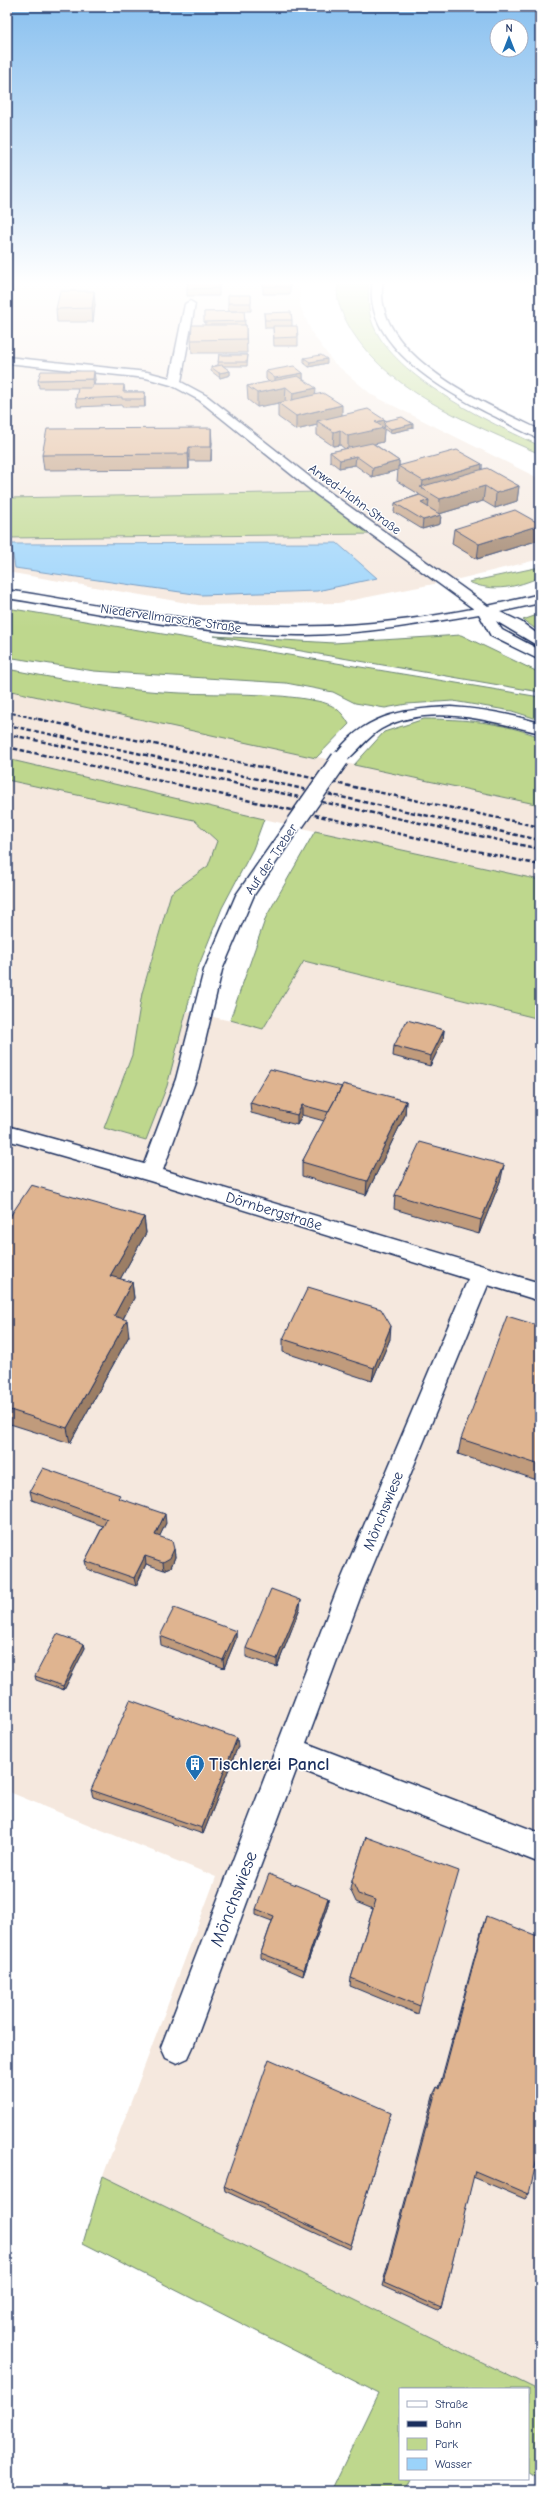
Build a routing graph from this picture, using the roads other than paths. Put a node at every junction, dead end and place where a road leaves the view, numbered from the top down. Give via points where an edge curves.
1 (200, 397) edge
2 (465, 397) edge
3 (540, 434) edge
4 (540, 585) edge
5 (7, 594) edge
6 (540, 598) edge
7 (483, 609) junction
8 (540, 643) edge
9 (540, 656) edge
10 (540, 728) edge
11 (7, 1133) edge
12 (152, 1174) junction
13 (481, 1274) junction
14 (540, 1292) edge
15 (290, 1751) junction
16 (540, 1848) edge
17 (178, 2047) dead end

1 - 7 street, Arwed-Hahn-Straße via 321,492
2 - 3 street
4 - 7 street
5 - 7 street, Niedervellmarsche Straße via 203,625 296,631 378,627
6 - 7 street via 514,606
7 - 8 street via 516,625
7 - 9 street via 496,633
10 - 12 street, Auf der Treber, bridge via 473,713 412,714 382,723 365,732 340,759 245,895 213,970 186,1079
11 - 12 street, Dörnbergstraße
12 - 13 street, Dörnbergstraße
13 - 14 street, Dörnbergstraße
13 - 15 street, Mönchswiese via 352,1587
15 - 16 street
15 - 17 street, Mönchswiese

